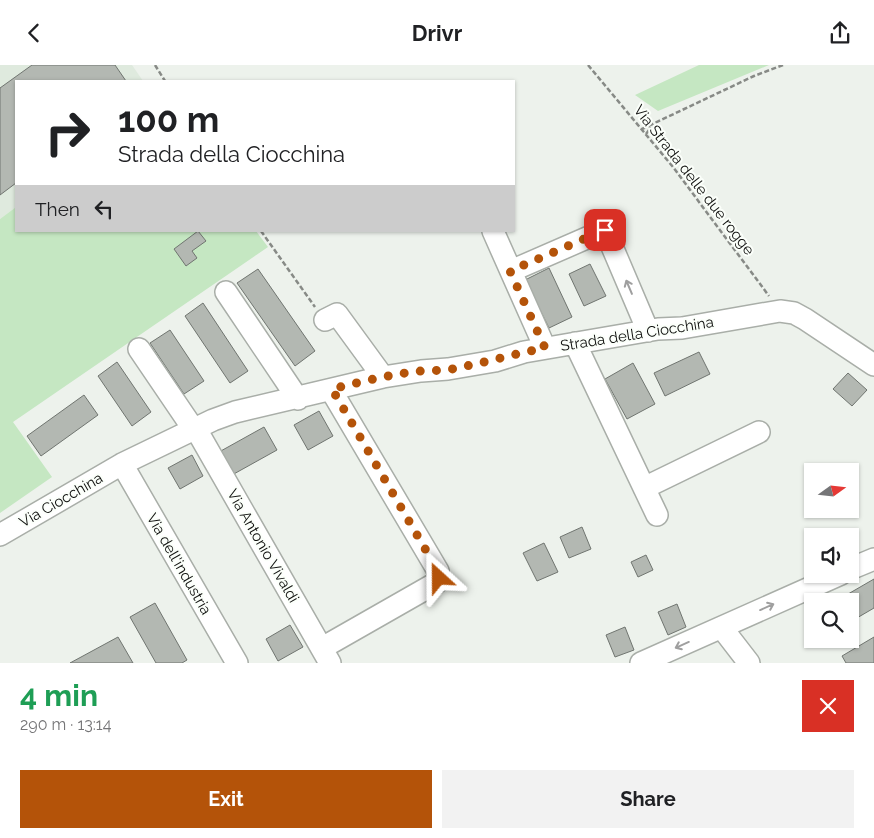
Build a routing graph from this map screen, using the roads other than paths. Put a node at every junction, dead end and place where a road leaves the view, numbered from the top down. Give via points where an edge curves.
1 (493, 232) edge
2 (510, 271) junction
3 (226, 292) dead end
4 (325, 320) road end
5 (648, 331) junction
6 (575, 343) junction
7 (545, 348) junction
8 (139, 349) dead end
9 (874, 365) edge
10 (383, 377) junction
11 (332, 389) junction
12 (298, 399) junction
13 (195, 429) junction
14 (759, 432) dead end
15 (122, 464) junction
16 (644, 488) junction
17 (656, 515) dead end
18 (0, 535) edge
19 (874, 559) edge
20 (859, 565) edge
21 (821, 583) edge
22 (722, 627) junction
23 (326, 655) edge
24 (237, 663) edge
25 (641, 663) edge
26 (748, 663) edge

1 - 2 street
5 -> 2 street via 605,230
2 - 7 street
3 - 12 street
4 - 10 street via 337,314
5 - 6 street, Strada della Ciocchina
5 - 9 street, Strada della Ciocchina via 686,328 780,311 794,313
6 - 7 street, Strada della Ciocchina
6 - 16 street
7 - 10 street, Strada della Ciocchina via 457,368
8 - 13 street, Via Antonio Vivaldi
10 - 11 street, Strada della Ciocchina
11 - 12 street, Strada della Ciocchina
11 - 23 street via 438,571 439,578
12 - 13 street, Strada della Ciocchina via 235,412
13 - 15 street, Strada della Ciocchina
13 - 23 street, Via Antonio Vivaldi
14 - 16 street
15 - 18 street, Via Ciocchina
15 - 24 street, Via dell'industria
16 - 17 street
19 - 20 street
22 -> 21 street
22 -> 25 street
22 - 26 street

